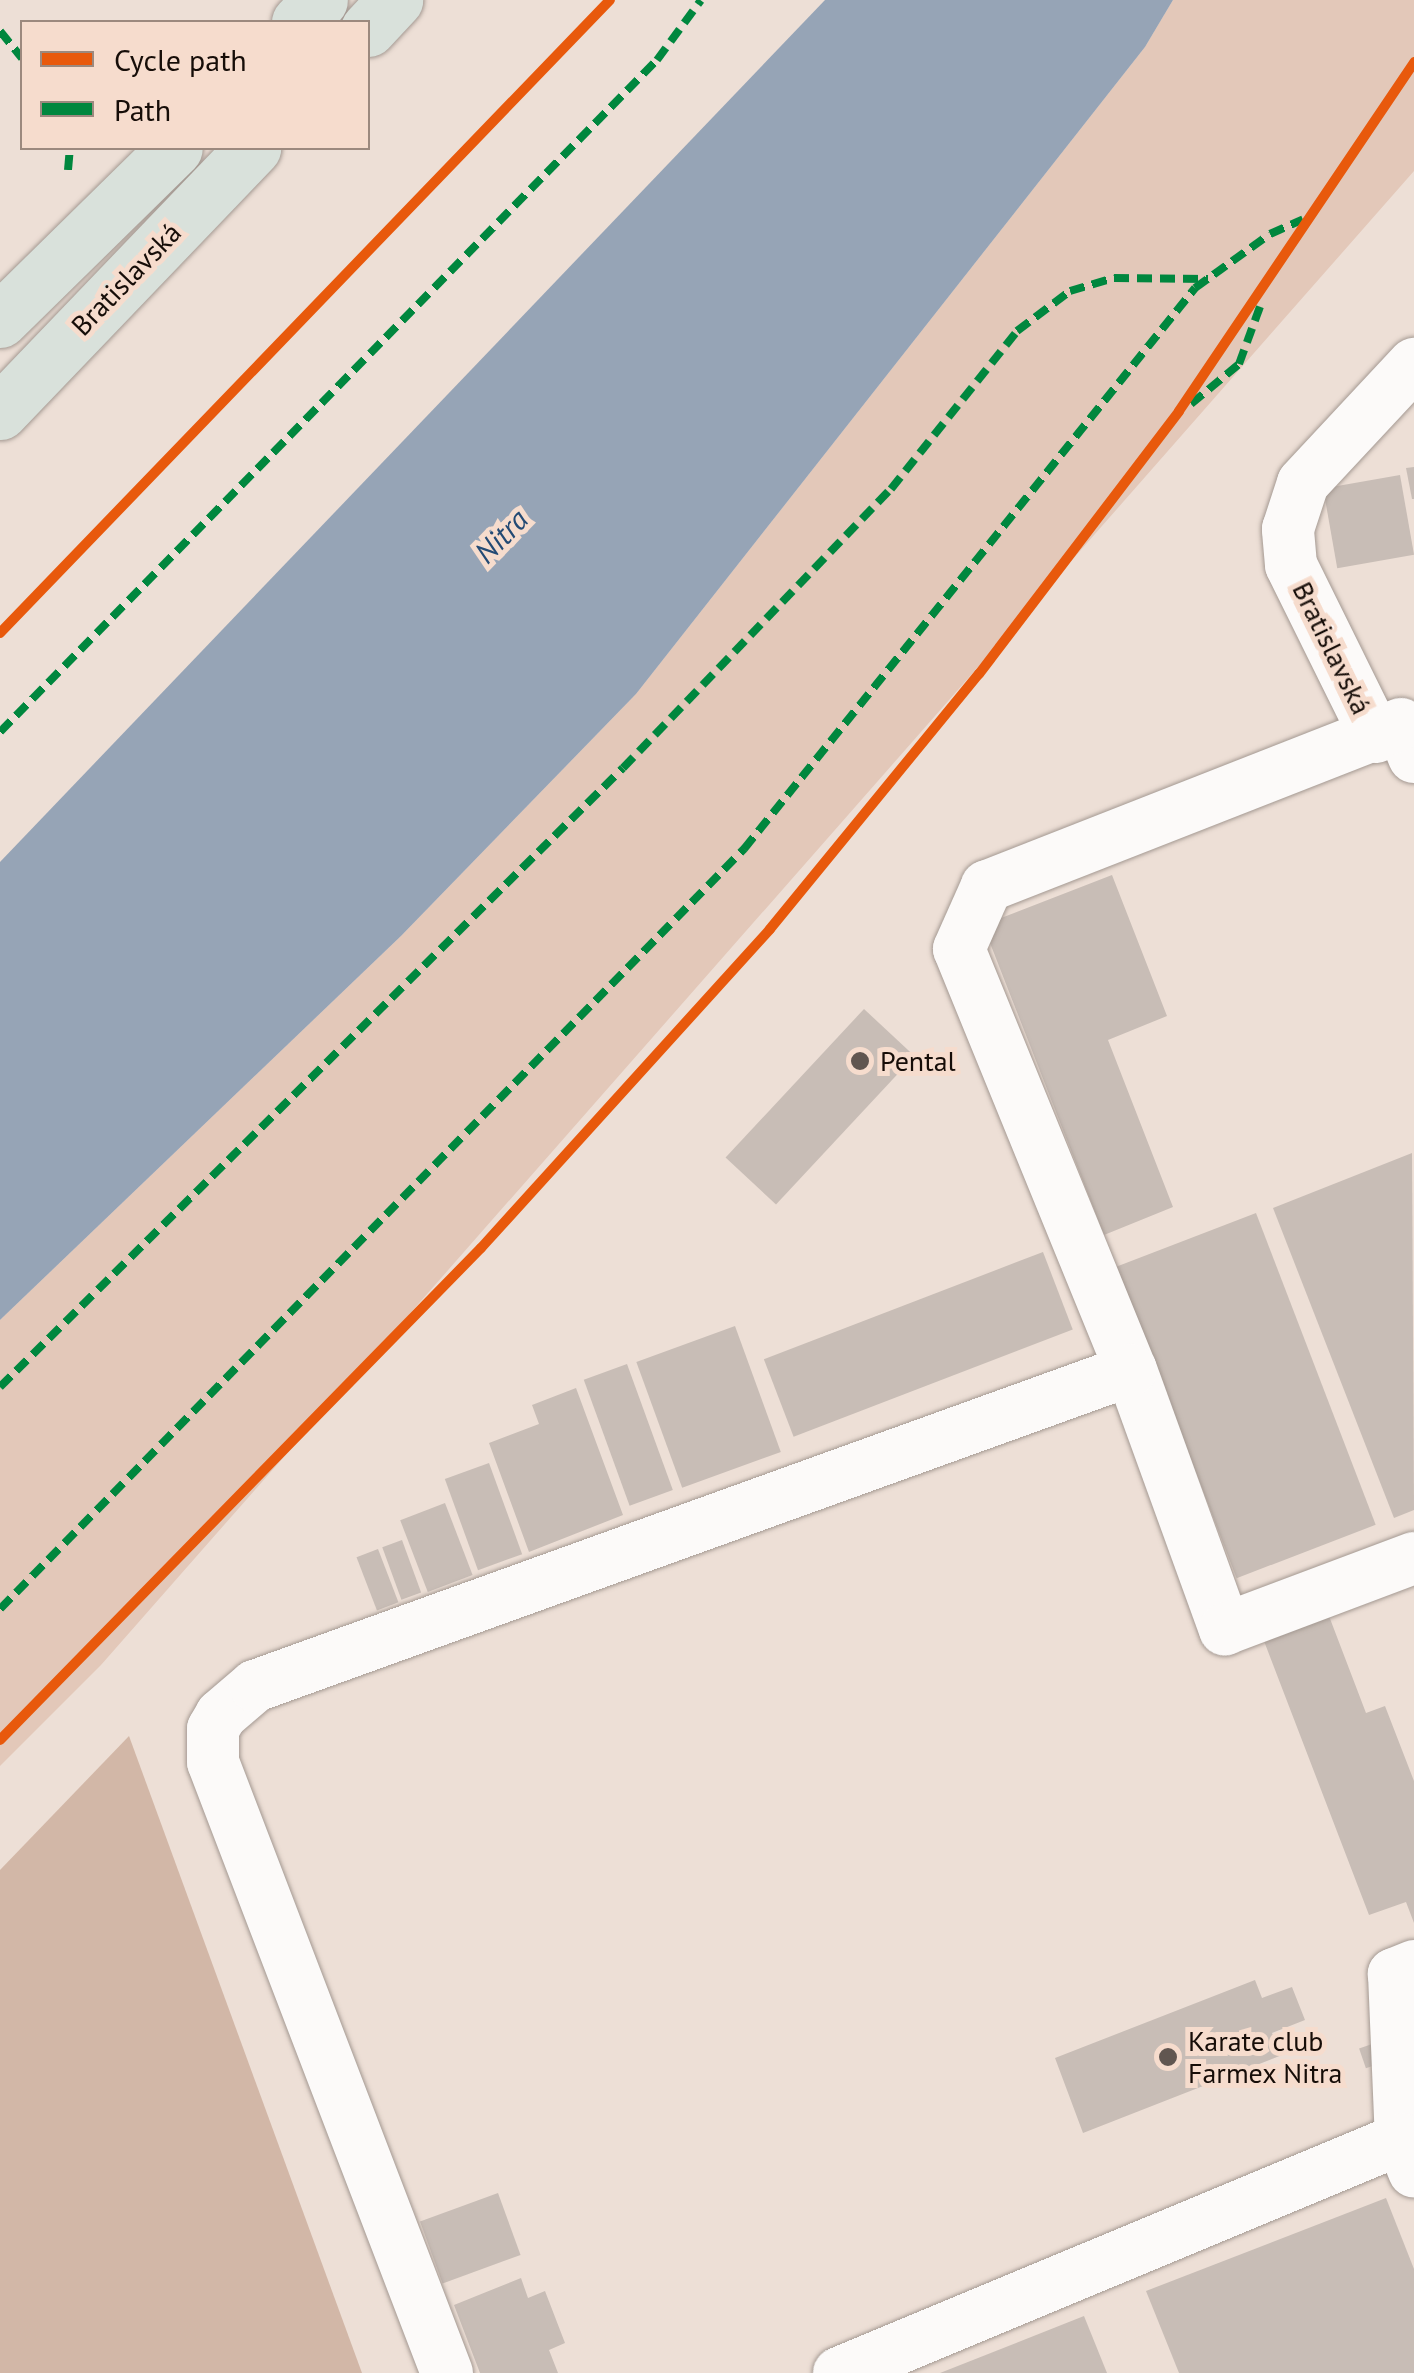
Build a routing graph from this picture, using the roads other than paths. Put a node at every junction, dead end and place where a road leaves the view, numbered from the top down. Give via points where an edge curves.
1 (320, 0) edge
2 (395, 0) edge
3 (301, 20) edge
4 (370, 27) edge
5 (174, 150) edge
6 (251, 150) edge
7 (0, 320) edge
8 (1414, 364) edge
9 (0, 412) edge
10 (1395, 747) edge
11 (1131, 1370) junction
12 (1414, 1558) edge
13 (1414, 1966) edge
14 (1408, 2155) edge
15 (447, 2373) edge
16 (839, 2373) edge

1 - 3 main road
2 - 4 main road
5 - 7 main road, Bratislavská
6 - 9 main road, Bratislavská
8 - 10 lane, Bratislavská via 1304,483 1288,528 1291,564
10 - 11 lane via 988,886 958,949
11 - 12 lane via 1225,1630
11 - 15 lane via 256,1686 221,1715 213,1729 213,1762
13 - 14 lane via 1394,1974
14 - 16 lane

